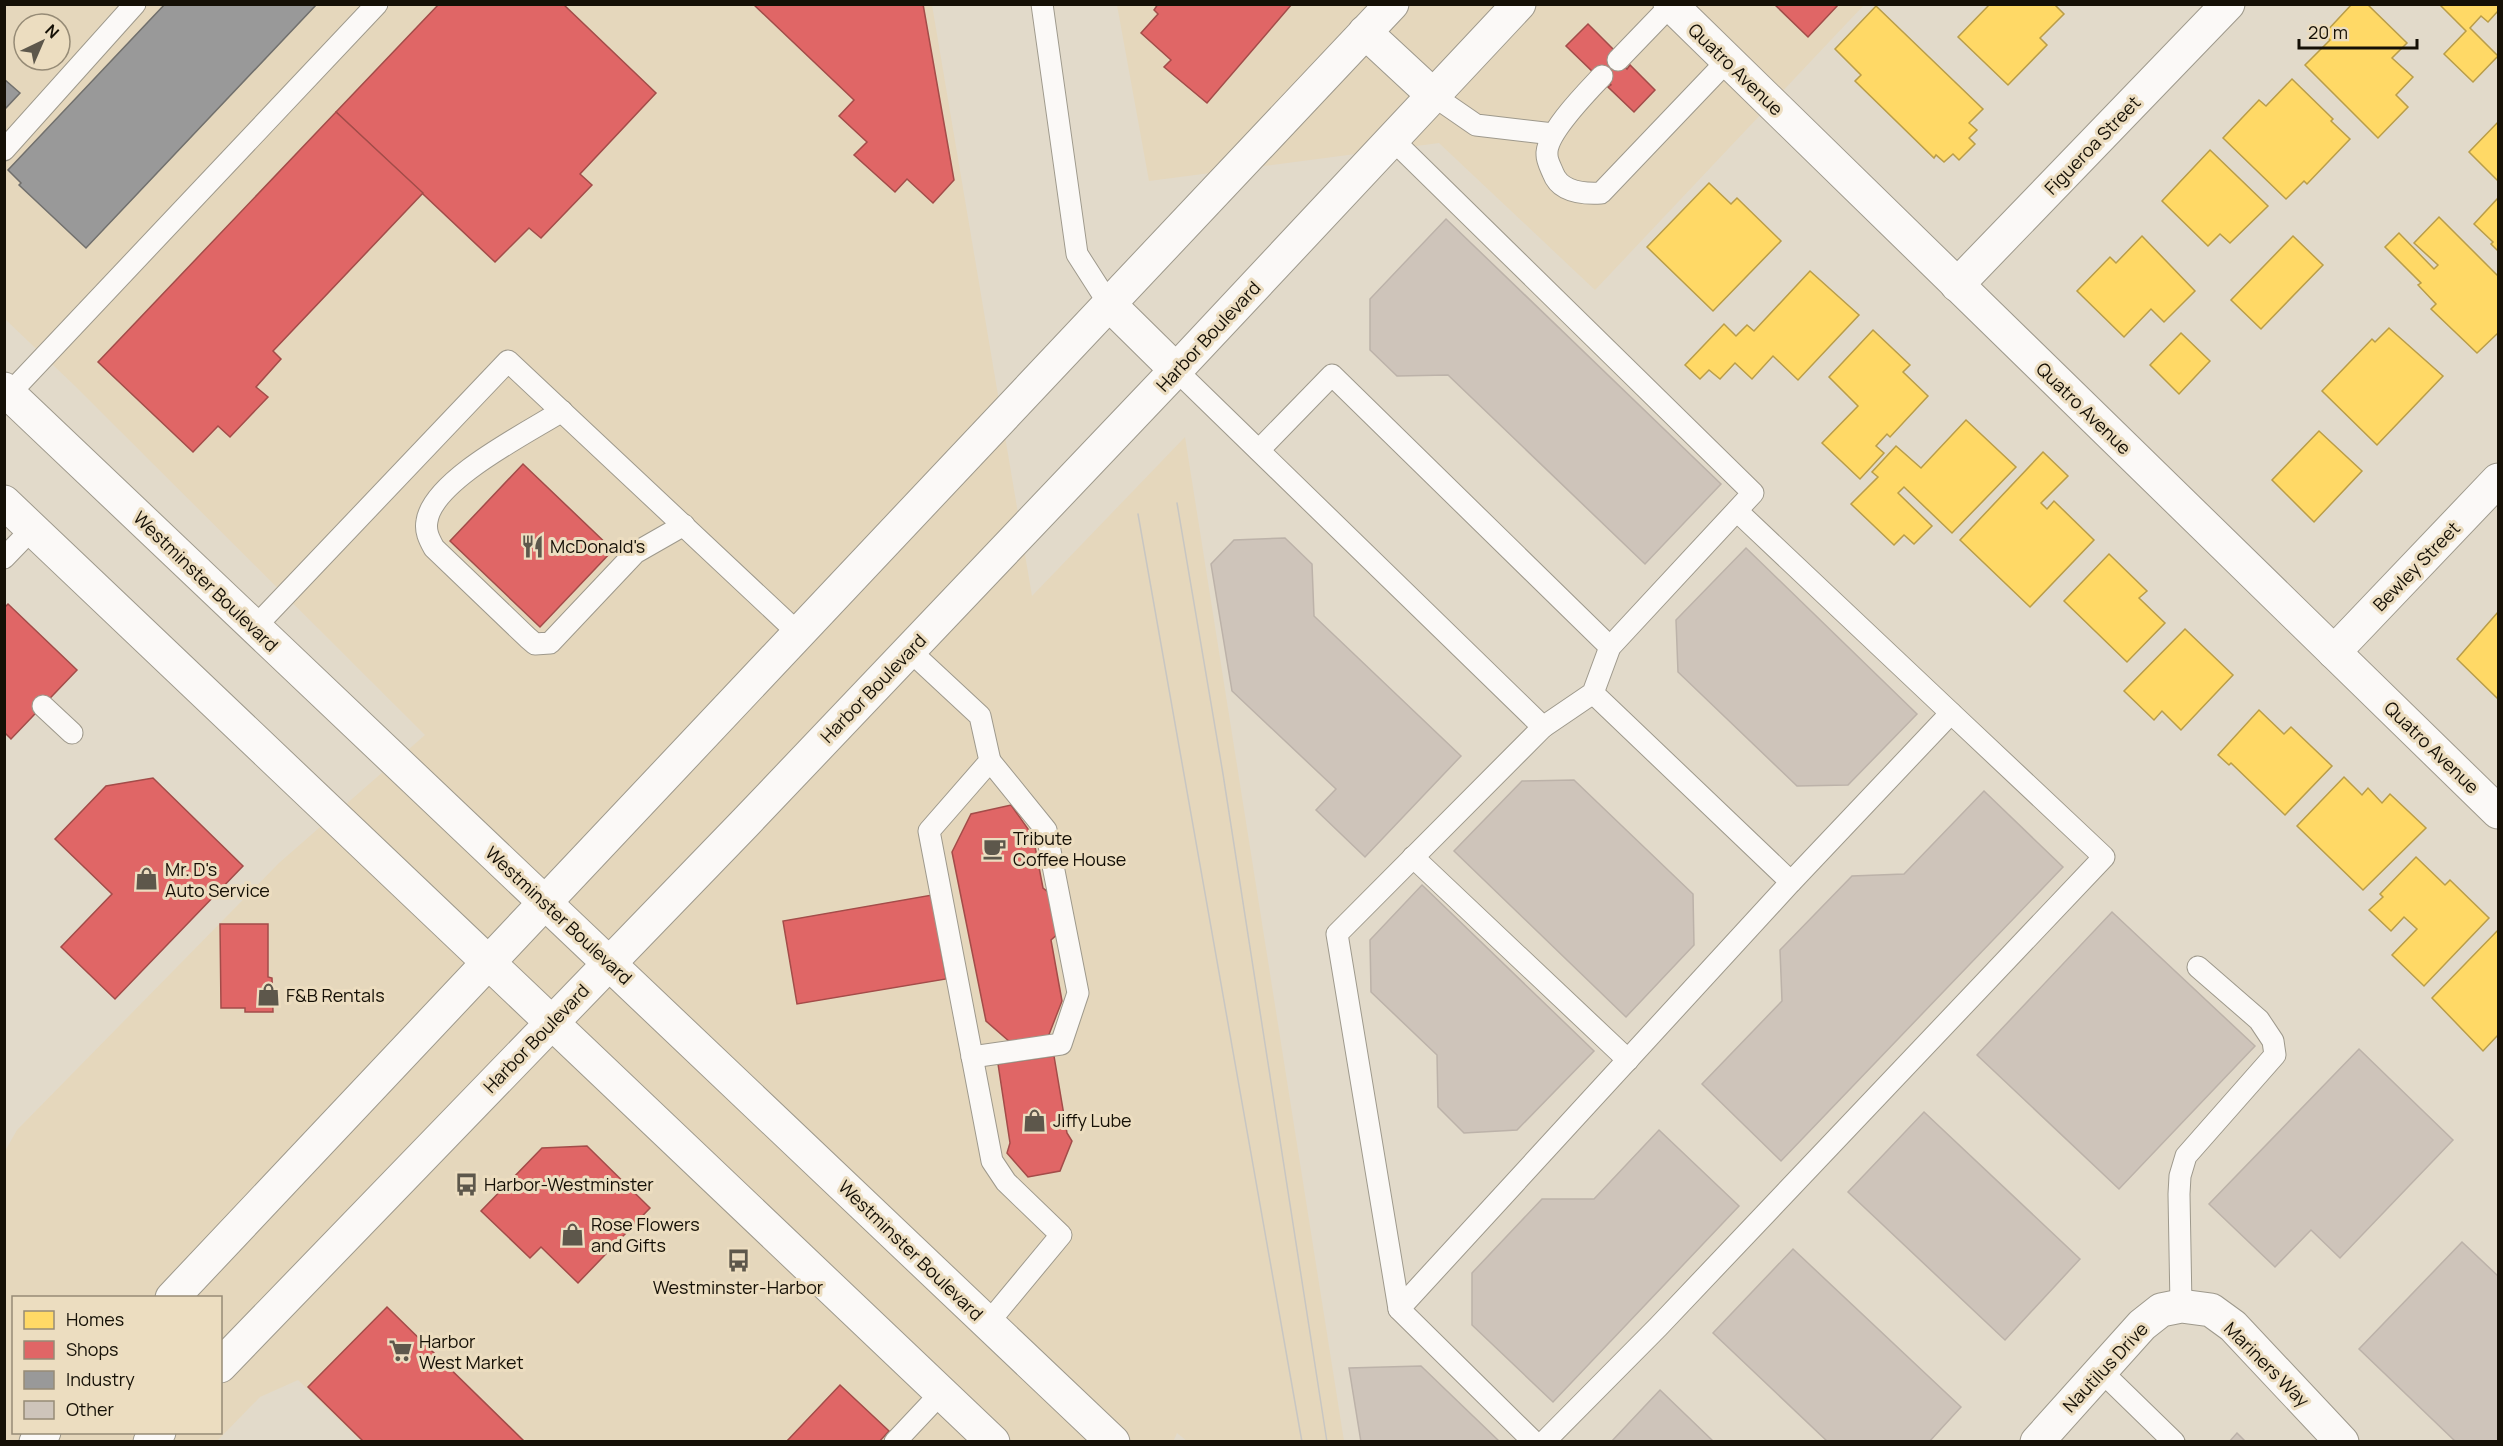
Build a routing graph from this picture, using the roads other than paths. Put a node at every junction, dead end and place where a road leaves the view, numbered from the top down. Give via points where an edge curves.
1 (135, 4) edge
2 (377, 4) edge
3 (1042, 4) edge
4 (1392, 4) edge
5 (1519, 4) edge
6 (2228, 4) edge
7 (1670, 5) edge
8 (1365, 32) junction
9 (1618, 60) dead end
10 (1727, 61) junction
11 (1602, 76) dead end
12 (1434, 96) junction
13 (1553, 134) junction
14 (1393, 140) junction
15 (4, 150) edge
16 (1957, 285) junction
17 (1109, 304) junction
18 (1176, 370) junction
19 (7, 391) edge
20 (562, 411) junction
21 (1259, 450) junction
22 (2499, 480) edge
23 (4, 502) edge
24 (1737, 511) junction
25 (684, 525) junction
26 (33, 528) junction
27 (4, 558) edge
28 (255, 627) junction
29 (797, 632) junction
30 (1610, 647) junction
31 (909, 650) junction
32 (2334, 652) junction
33 (1593, 693) junction
34 (43, 706) dead end
35 (1951, 713) junction
36 (1543, 727) junction
37 (72, 734) dead end
38 (990, 761) junction
39 (2499, 812) edge
40 (1413, 857) junction
41 (1791, 882) junction
42 (544, 902) junction
43 (489, 960) junction
44 (608, 963) junction
45 (2198, 967) dead end
46 (552, 1021) junction
47 (972, 1057) junction
48 (1628, 1060) junction
49 (174, 1296) edge
50 (2181, 1306) junction
51 (1399, 1309) junction
52 (988, 1323) junction
53 (222, 1364) edge
54 (2101, 1371) junction
55 (942, 1392) junction
56 (895, 1442) edge
57 (993, 1442) edge
58 (1113, 1442) edge
59 (1534, 1442) edge
60 (1544, 1442) edge
61 (2037, 1442) edge
62 (2174, 1442) edge
63 (2342, 1442) edge

1 - 15 lane
2 - 19 lane
3 - 17 lane via 1077,254
4 - 8 main road
5 - 12 main road, Harbor Boulevard
6 - 16 main road, Figueroa Street
7 - 9 lane
7 - 10 main road, Quatro Avenue
8 - 12 main road
8 - 17 main road
10 - 13 lane via 1601,193 1579,194 1556,180 1546,154
10 - 16 main road, Quatro Avenue
11 - 13 lane
12 - 13 lane via 1476,125
12 - 14 main road, Harbor Boulevard
14 - 18 main road, Harbor Boulevard
14 - 24 lane via 1753,493
16 - 32 main road, Quatro Avenue
17 - 18 main road
17 - 29 main road
18 - 21 lane
18 - 31 main road, Harbor Boulevard
19 - 28 main road, Westminster Boulevard
20 - 25 lane
20 - 25 lane via 451,483 434,504 426,524 434,548 528,638 535,644 550,643 635,554
20 - 28 lane via 508,361
21 - 30 lane via 1332,375
21 - 36 lane
22 - 32 main road, Bewley Street
23 - 26 main road
24 - 30 lane
24 - 35 lane
25 - 29 lane
26 - 27 lane
26 - 43 main road
28 - 42 main road, Westminster Boulevard
29 - 42 main road
30 - 33 lane
31 - 38 lane via 980,716
31 - 44 main road, Harbor Boulevard
32 - 39 main road, Quatro Avenue
33 - 36 lane
33 - 41 lane
34 - 37 lane
35 - 41 lane
35 - 60 lane via 2104,857
36 - 40 lane
38 - 47 lane via 928,831
38 - 47 lane via 1047,830 1078,993 1061,1044
40 - 48 lane
40 - 51 lane via 1337,934
41 - 48 lane
42 - 43 main road
42 - 44 main road, Westminster Boulevard
43 - 46 main road
43 - 49 main road
44 - 46 main road, Harbor Boulevard
44 - 52 main road, Westminster Boulevard
45 - 50 lane via 2259,1020 2274,1041 2275,1055 2186,1156 2179,1194
46 - 53 main road, Harbor Boulevard
46 - 55 main road
47 - 52 lane via 992,1161 1006,1182 1061,1235
48 - 51 lane
50 - 54 main road, Nautilus Drive via 2161,1310 2142,1325
50 - 63 main road, Mariners Way via 2211,1311 2233,1326
51 - 59 lane
52 - 58 main road, Westminster Boulevard
54 - 61 main road, Nautilus Drive
54 - 62 lane
55 - 56 lane
55 - 57 main road

